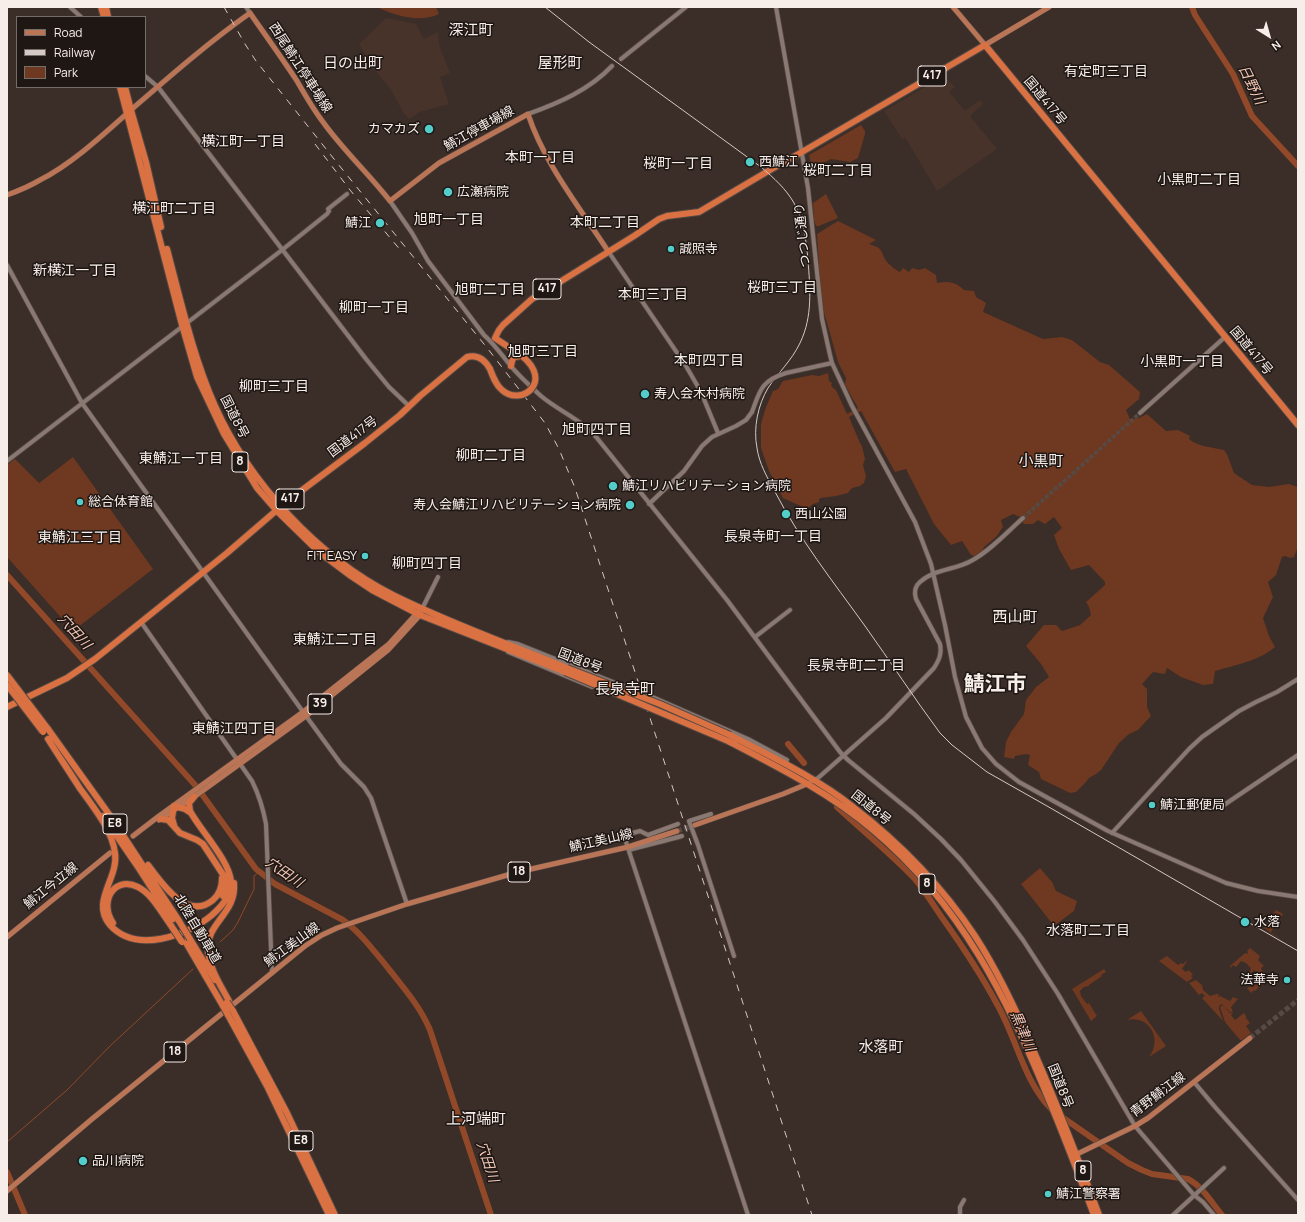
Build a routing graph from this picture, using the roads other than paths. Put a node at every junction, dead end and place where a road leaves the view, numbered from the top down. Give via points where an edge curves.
1 (70, 7) edge
2 (246, 7) edge
3 (686, 7) edge
4 (776, 7) edge
5 (953, 7) edge
6 (1049, 7) edge
7 (250, 13) junction
8 (80, 16) edge
9 (984, 46) junction
10 (621, 59) dead end
11 (612, 66) dead end
12 (146, 77) edge
13 (158, 87) junction
14 (120, 88) edge
15 (125, 88) edge
16 (129, 112) junction
17 (528, 114) junction
18 (802, 152) junction
19 (347, 194) dead end
20 (7, 195) edge
21 (390, 201) junction
22 (282, 250) junction
23 (608, 251) junction
24 (7, 264) edge
25 (184, 324) junction
26 (1225, 337) junction
27 (494, 340) junction
28 (522, 356) junction
29 (832, 363) junction
30 (511, 366) junction
31 (82, 403) junction
32 (409, 406) junction
33 (1140, 413) tunnel mouth
34 (1298, 425) edge
35 (718, 433) junction
36 (7, 461) edge
37 (650, 504) junction
38 (279, 509) junction
39 (1023, 518) tunnel mouth
40 (203, 572) junction
41 (933, 573) junction
42 (438, 577) dead end
43 (790, 610) dead end
44 (419, 612) junction
45 (141, 622) junction
46 (755, 637) junction
47 (500, 644) junction
48 (7, 675) edge
49 (1298, 679) edge
50 (7, 685) edge
51 (604, 685) dead end
52 (598, 689) dead end
53 (633, 690) dead end
54 (624, 693) dead end
55 (648, 695) dead end
56 (7, 707) edge
57 (659, 707) tunnel mouth
58 (654, 711) tunnel mouth
59 (304, 714) junction
60 (677, 715) dead end
61 (45, 731) junction
62 (729, 738) junction
63 (48, 739) junction
64 (1298, 755) edge
65 (844, 756) junction
66 (239, 762) junction
67 (785, 764) junction
68 (784, 771) junction
69 (815, 780) junction
70 (807, 784) junction
71 (193, 795) junction
72 (1224, 805) dead end
73 (175, 808) junction
74 (192, 814) junction
75 (711, 814) dead end
76 (111, 817) junction
77 (161, 819) junction
78 (678, 824) dead end
79 (694, 825) tunnel mouth
80 (175, 826) junction
81 (677, 831) tunnel mouth
82 (139, 832) junction
83 (1112, 833) junction
84 (133, 836) dead end
85 (682, 836) dead end
86 (629, 848) junction
87 (110, 853) dead end
88 (224, 862) junction
89 (218, 866) junction
90 (1298, 897) edge
91 (407, 904) junction
92 (174, 923) junction
93 (7, 937) edge
94 (186, 940) junction
95 (734, 956) dead end
96 (272, 973) junction
97 (227, 1003) junction
98 (232, 1012) junction
99 (1250, 1038) tunnel mouth
100 (1194, 1082) junction
101 (269, 1085) junction
102 (1135, 1126) junction
103 (1074, 1156) junction
104 (1224, 1168) dead end
105 (7, 1191) edge
106 (1196, 1194) junction
107 (964, 1200) dead end
108 (1298, 1200) edge
109 (326, 1202) junction
110 (329, 1215) edge
111 (335, 1215) edge
112 (748, 1215) edge
113 (960, 1215) edge
114 (1094, 1215) edge
115 (1099, 1215) edge
116 (1173, 1215) edge
117 (1214, 1215) edge

1 - 8 street
2 - 7 street
3 - 10 street
4 - 18 street, つつじ通り
5 - 9 main road
6 - 9 main road
7 - 13 main road
7 - 21 main road, 西尾鯖江停車場線 via 320,119
9 - 18 highway, 417
9 - 26 highway, 国道417号
11 - 17 street via 574,96
12 - 13 street
13 - 16 main road
13 - 22 street
14 - 16 highway, 国道8号 / 8
15 - 16 highway, 国道8号 / 8
16 - 20 main road via 65,165 42,180
16 - 25 highway, 国道8号 / 8
17 - 21 main road, 鯖江停車場線 via 439,163
17 - 23 main road, 鯖江停車場線 via 544,152
18 - 23 highway, 417 via 699,212 662,216
18 - 29 street, つつじ通り via 822,319
19 - 22 street via 327,214
21 - 27 street via 428,261 469,317 484,335
22 - 25 street
22 - 32 street via 366,359
23 - 27 highway, 417 via 532,299 502,325
23 - 35 street via 686,366 701,392
24 - 31 street
25 - 31 street
25 - 38 highway, 国道8号 / 8 via 198,377 224,434 258,488
26 - 33 street
26 - 34 highway, 国道417号
27 - 28 highway, 国道417号 / 417
27 - 30 street
28 - 30 highway via 514,357
28 - 32 highway, 国道417号 / 417, bridge via 531,364 536,378 532,389 523,394 511,395 503,391 486,363 481,358 472,356 467,357
29 - 35 street, bridge via 786,373 768,380 761,388 752,412 746,420
29 - 41 street, つつじ通り via 852,406 915,522
30 - 37 street via 543,398 592,432
31 - 36 street
31 - 40 street
32 - 38 highway, 国道417号 / 417
35 - 37 street via 702,446 684,471
37 - 46 street
38 - 40 highway, 国道417号 / 417
38 - 44 highway, 国道8号 / 8 via 319,552 351,576 389,599
39 - 41 street via 972,561
40 - 45 highway, 国道417号 / 417
40 - 59 street
41 - 65 street via 917,585 915,595 938,638 940,657 934,668 886,718
41 - 83 street via 946,625 954,677 966,717 982,748 996,764 1019,782
42 - 44 street
43 - 46 street
44 - 47 highway, 国道8号 / 8
44 - 59 main road, 39 via 388,650
45 - 56 highway, 国道417号 / 417 via 67,678
45 - 66 street
46 - 65 street
47 - 52 street via 512,654
47 - 53 street via 518,644
47 - 62 highway, 国道8号 / 8, bridge via 660,704
48 - 61 highway, 北陸自動車道 / E8, bridge
49 - 83 street via 1238,711 1202,738
50 - 61 highway, 北陸自動車道 / E8, bridge
51 - 54 street
55 - 67 street via 748,739 787,760
57 - 60 street
58 - 68 street
59 - 66 main road, 39
59 - 91 street via 341,764 351,772 371,798
61 - 63 highway, 北陸自動車道 / E8
61 - 76 highway, 北陸自動車道 / E8
62 - 67 highway, 国道8号 / 8
62 - 68 highway, 国道8号 / 8
63 - 88 highway via 97,813 112,842 114,868 103,898 102,909 107,922 116,931 134,939 150,940 166,938 197,925 216,911 230,892 229,872
63 - 92 highway, 北陸自動車道 / E8
64 - 72 street
65 - 69 street
65 - 102 street via 941,839 995,902 1058,994
66 - 71 main road, 39
66 - 96 street via 258,793 266,824
67 - 69 highway, 国道8号 / 8
68 - 70 highway, 国道8号 / 8
69 - 70 street
69 - 103 highway, 国道8号 / 8 via 874,823 920,867 946,896 975,937 1023,1027 1056,1104
70 - 79 main road
70 - 103 highway, 国道8号 / 8 via 874,830 905,859 964,932 997,985
71 - 73 main road, 39
71 - 74 highway via 189,806
73 - 74 highway via 188,810
73 - 77 main road, 39
73 - 80 highway via 172,820
73 - 82 main road
74 - 88 highway
75 - 95 street via 689,821
76 - 89 highway via 165,887 185,903 201,905 211,902 217,896 222,882
76 - 92 highway, 北陸自動車道 / E8
77 - 80 highway via 168,820
77 - 82 main road
78 - 86 street via 648,835 640,831 630,834 626,842
80 - 89 highway via 184,835 200,842
81 - 86 main road, 鯖江美山線 / 18
82 - 84 main road
83 - 90 street via 1214,878 1248,889
85 - 86 street
86 - 91 main road, 鯖江美山線 / 18 via 518,872
86 - 112 street
87 - 93 main road, 鯖江今立線
88 - 97 highway via 233,878 234,893 228,909 211,933 208,949 210,961
89 - 92 highway via 226,885 221,900 196,922 174,932 142,936 123,931 114,924 108,913 108,897 121,885 136,886
91 - 96 main road, 鯖江美山線 / 18 via 363,918 316,938
92 - 94 highway, 北陸自動車道 / E8, bridge
92 - 94 highway, bridge
94 - 97 highway, 北陸自動車道 / E8
94 - 97 highway, 北陸自動車道 / E8 via 200,967
96 - 105 main road, 鯖江美山線 / 18 via 86,1123
97 - 98 highway, 北陸自動車道 / E8, bridge
98 - 101 highway, 北陸自動車道 / E8
98 - 101 highway, 北陸自動車道 / E8 via 257,1054
99 - 100 main road, 青野鯖江線
100 - 102 main road, 青野鯖江線
100 - 108 street
101 - 109 highway, 北陸自動車道 / E8
102 - 103 main road, 青野鯖江線
102 - 106 street
103 - 114 highway, 国道8号 / 8
103 - 115 highway, 国道8号 / 8
104 - 106 street
106 - 116 street
106 - 117 street
107 - 113 street via 960,1207
109 - 110 highway, 北陸自動車道 / E8
109 - 111 highway, 北陸自動車道 / E8

